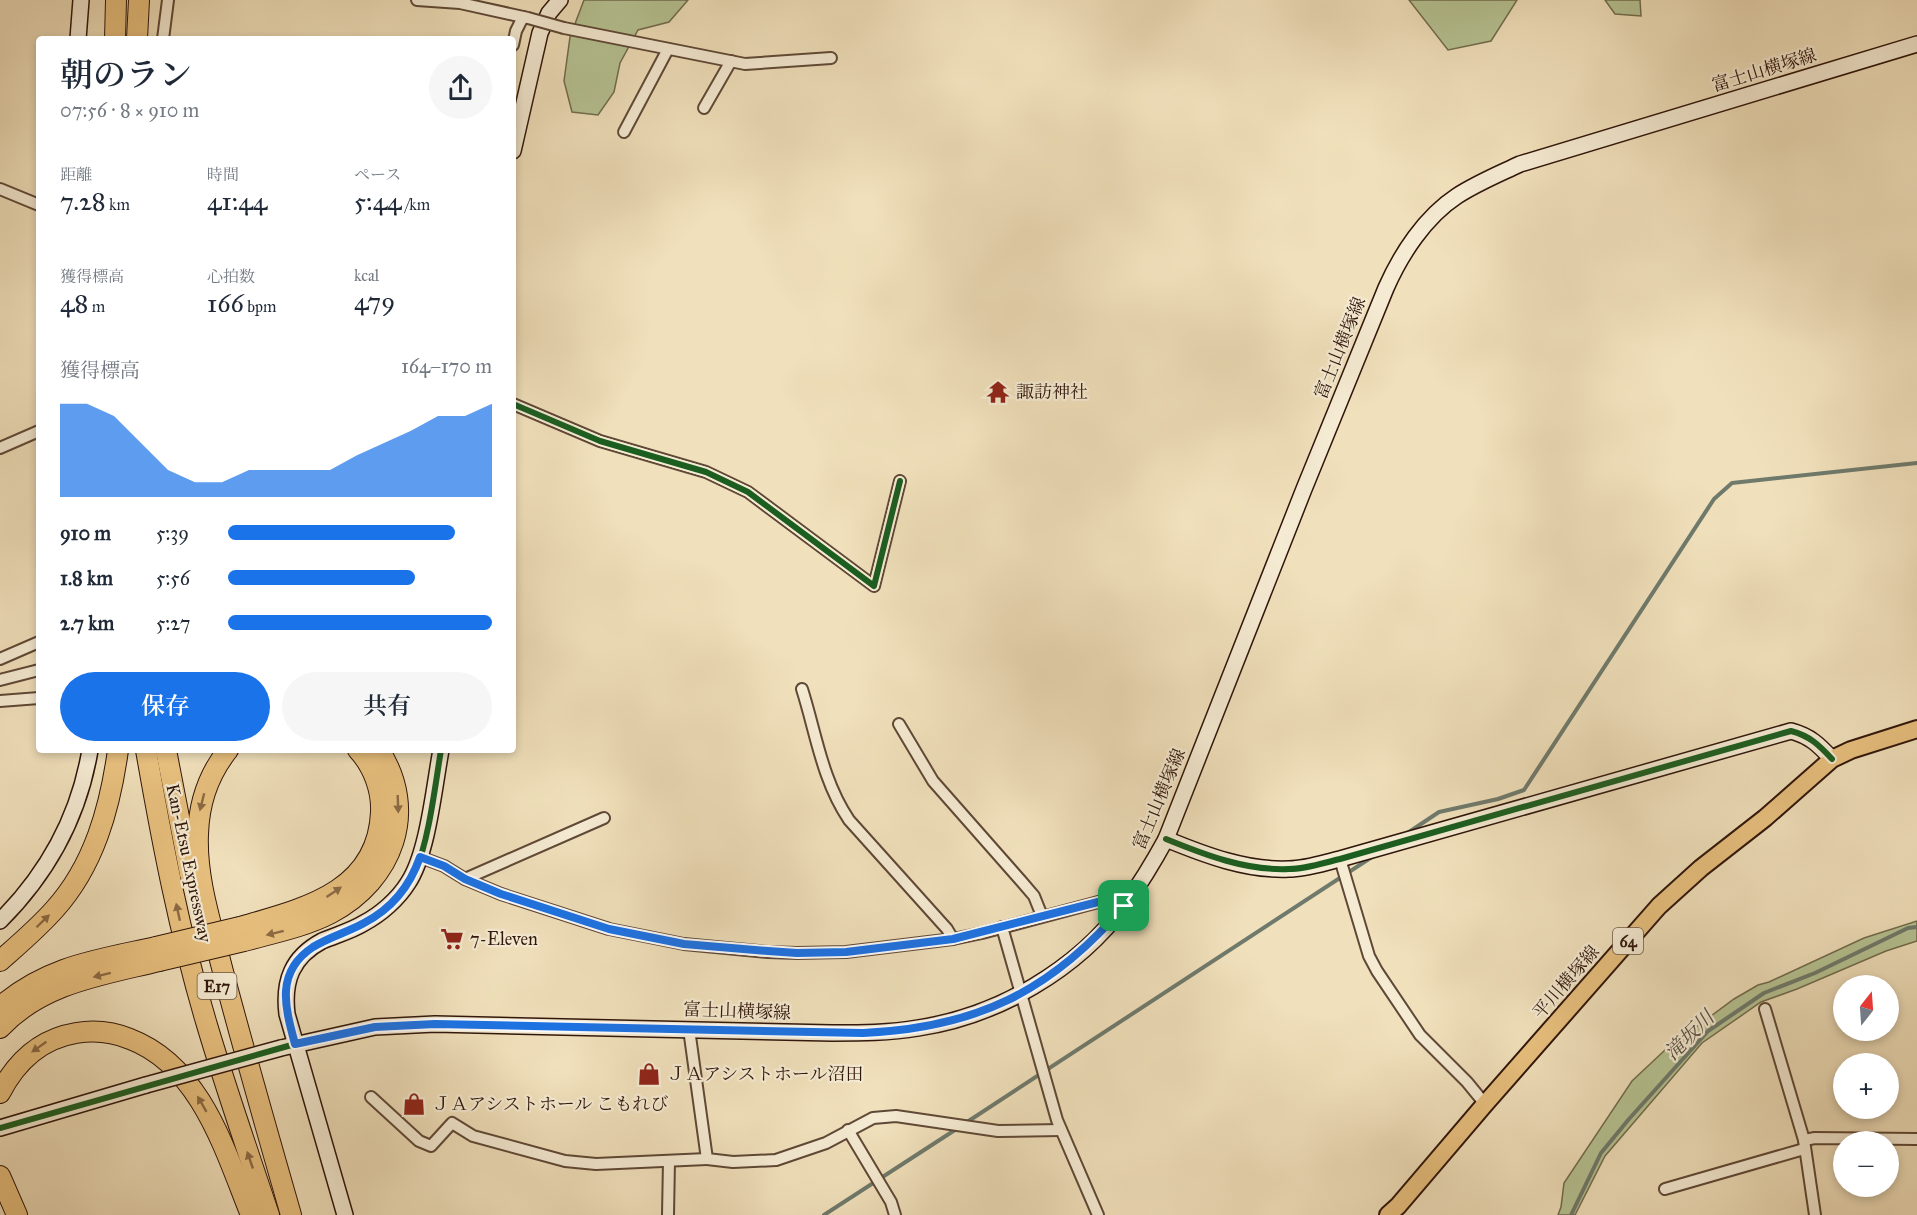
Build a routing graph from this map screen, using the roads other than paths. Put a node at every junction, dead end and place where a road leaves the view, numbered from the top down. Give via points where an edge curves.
1 (81, 0) edge
2 (116, 0) edge
3 (139, 0) edge
4 (168, 0) edge
5 (417, 0) edge
6 (560, 0) edge
7 (526, 18) junction
8 (78, 36) edge
9 (115, 36) edge
10 (137, 36) edge
11 (163, 36) edge
12 (515, 36) edge
13 (1917, 44) edge
14 (668, 49) junction
15 (831, 58) dead end
16 (731, 61) junction
17 (704, 108) dead end
18 (624, 132) dead end
19 (516, 138) edge
20 (0, 189) edge
21 (36, 204) edge
22 (516, 405) edge
23 (36, 432) edge
24 (0, 448) edge
25 (900, 482) dead end
26 (36, 643) edge
27 (0, 659) edge
28 (36, 671) edge
29 (0, 680) edge
30 (802, 688) dead end
31 (36, 698) edge
32 (0, 701) edge
33 (899, 724) dead end
34 (1917, 729) edge
35 (90, 753) edge
36 (117, 753) edge
37 (147, 753) edge
38 (167, 753) edge
39 (226, 753) edge
40 (361, 753) edge
41 (381, 753) edge
42 (440, 753) edge
43 (1832, 759) junction
44 (604, 818) dead end
45 (1166, 839) junction
46 (420, 857) junction
47 (1340, 859) junction
48 (465, 879) junction
49 (1124, 906) junction
50 (1042, 916) junction
51 (0, 921) edge
52 (1002, 927) junction
53 (242, 934) junction
54 (953, 939) junction
55 (157, 954) junction
56 (0, 961) edge
57 (1021, 993) junction
58 (0, 1007) edge
59 (1765, 1009) dead end
60 (0, 1028) edge
61 (689, 1029) junction
62 (288, 1046) junction
63 (0, 1093) edge
64 (371, 1097) dead end
65 (1485, 1104) junction
66 (0, 1128) edge
67 (848, 1130) junction
68 (1061, 1130) junction
69 (1917, 1139) edge
70 (1804, 1145) junction
71 (707, 1159) junction
72 (669, 1161) junction
73 (0, 1176) edge
74 (1665, 1189) dead end
75 (17, 1215) edge
76 (251, 1215) edge
77 (269, 1215) edge
78 (291, 1215) edge
79 (345, 1215) edge
80 (668, 1215) edge
81 (895, 1215) edge
82 (1098, 1215) edge
83 (1388, 1215) edge
84 (1815, 1215) edge

1 - 8 main road
2 - 9 highway
3 - 10 highway
4 - 11 street
5 - 7 street via 460,3
6 - 19 main road via 540,33
7 - 12 street
7 - 14 street, bridge
13 - 45 main road, 富士山横塚線 via 1520,164 1457,196 1439,211 1402,257 1386,288
14 - 16 street
14 - 18 street
15 - 16 street via 745,64
16 - 17 street
20 - 21 street
22 - 25 street via 600,441 706,472 748,492 874,586
23 - 24 street
26 - 27 street
28 - 29 street
30 - 54 street via 824,769 839,805
31 - 32 street
33 - 50 street via 933,781 1034,896
34 - 43 main road, 平川横塚線 / 64
35 - 51 main road via 68,826 33,884
56 -> 36 highway via 54,910 85,866 106,814
77 -> 37 highway, Kan-Etsu Expressway / E17 via 201,1003 163,846
38 - 78 highway, Kan-Etsu Expressway / E17 via 201,926 240,1065
39 -> 78 highway via 203,796 198,858 230,997
53 -> 40 highway via 316,903 347,882 371,854 382,805 373,772
41 -> 53 highway via 393,777 399,809 391,851 379,872 362,891 331,913 295,927
42 - 46 main road
43 - 47 main road via 1816,742 1791,731
43 - 65 main road, 平川横塚線 / 64 via 1659,906
44 - 48 street
45 - 47 main road via 1259,868 1291,869
45 - 49 main road, 富士山横塚線
46 - 48 street
46 - 62 main road via 408,884 390,904 365,923 313,947 293,968 285,989
47 - 65 street via 1377,971 1420,1035
48 - 54 street via 580,921 684,944 824,953
49 - 50 street via 1110,900
49 - 57 main road, 富士山横塚線 via 1094,940
50 - 52 street
52 - 54 street
52 - 57 street
53 - 55 highway, bridge
55 - 58 highway via 89,962 50,974
55 -> 60 highway via 55,989 25,1005
57 - 61 main road, 富士山横塚線 via 974,1015 892,1032
57 - 68 street
59 - 70 street
61 - 62 main road, 富士山横塚線 via 402,1025
61 - 71 street
62 - 66 main road, 富士山横塚線, bridge
62 - 79 main road
76 -> 63 highway via 200,1100 171,1065 141,1043 104,1032 66,1034 34,1050 14,1070
64 - 72 street via 419,1141 431,1146 452,1123 473,1136 565,1161
65 - 83 main road, 平川横塚線 / 64
67 - 68 street via 873,1118 896,1116 998,1131
67 - 71 street via 826,1143 776,1160
67 - 81 street
68 - 82 street
69 - 70 street via 1815,1138
70 - 74 street
70 - 84 street
71 - 72 street
72 - 80 street
73 - 75 highway

